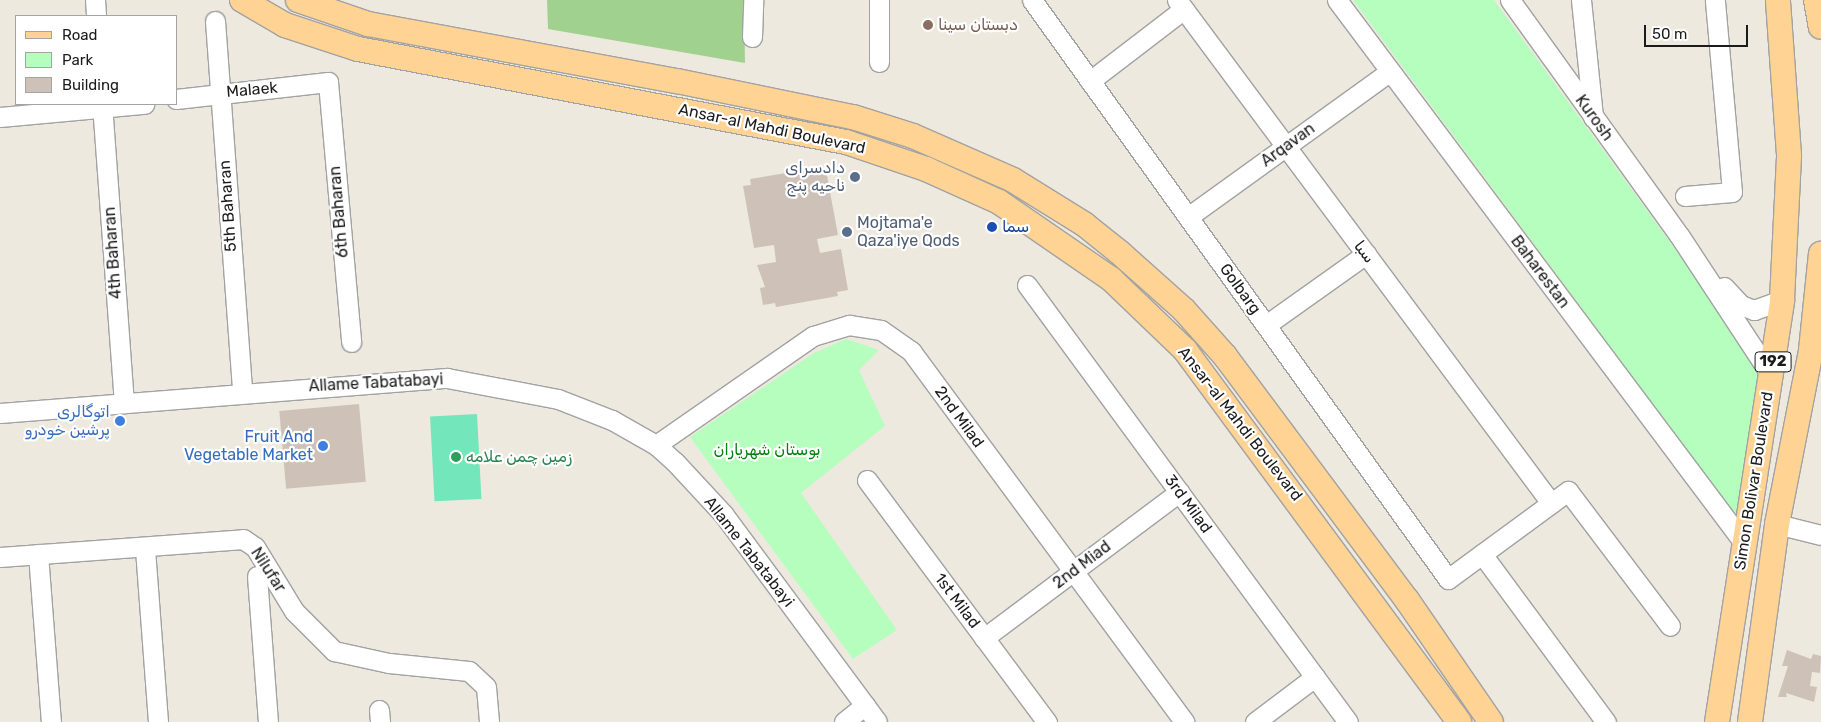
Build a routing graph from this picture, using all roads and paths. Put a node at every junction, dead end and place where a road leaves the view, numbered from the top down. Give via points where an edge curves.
1 (95, 0) edge
2 (242, 0) edge
3 (298, 0) edge
4 (752, 0) edge
5 (879, 0) edge
6 (1032, 0) edge
7 (1338, 0) edge
8 (1510, 0) edge
9 (1581, 0) edge
10 (1715, 0) edge
11 (1778, 0) edge
12 (1816, 0) edge
13 (1181, 4) edge
14 (96, 15) edge
15 (216, 21) dead end
16 (1821, 27) edge
17 (752, 38) dead end
18 (879, 62) dead end
19 (1389, 72) junction
20 (1090, 80) junction
21 (328, 82) joint
22 (220, 92) junction
23 (178, 99) edge
24 (130, 105) edge
25 (102, 107) edge
26 (0, 117) edge
27 (1593, 118) junction
28 (1286, 146) junction
29 (1685, 196) dead end
30 (1188, 217) junction
31 (1679, 235) junction
32 (1366, 254) junction
33 (1821, 254) edge
34 (1027, 285) dead end
35 (1782, 300) junction
36 (1266, 326) junction
37 (350, 342) dead end
38 (1771, 375) junction
39 (242, 391) junction
40 (124, 403) junction
41 (0, 412) edge
42 (656, 445) junction
43 (868, 480) dead end
44 (1179, 492) junction
45 (1551, 503) junction
46 (1777, 524) junction
47 (1821, 535) edge
48 (1744, 543) junction
49 (145, 549) junction
50 (38, 554) junction
51 (1482, 554) junction
52 (0, 557) edge
53 (1074, 571) junction
54 (257, 576) dead end
55 (1670, 626) dead end
56 (984, 638) junction
57 (1315, 677) junction
58 (865, 706) junction
59 (51, 722) edge
60 (158, 722) edge
61 (268, 722) edge
62 (489, 722) edge
63 (844, 722) edge
64 (877, 722) edge
65 (1047, 722) edge
66 (1185, 722) edge
67 (1255, 722) edge
68 (1348, 722) edge
69 (1459, 722) edge
70 (1491, 722) edge
71 (1606, 722) edge
72 (1717, 722) edge
73 (1750, 722) edge

1 - 14 street
2 - 69 main road, Ansar-al Mahdi Boulevard via 285,25 358,49 846,142 926,169 999,202 1111,280 1185,350
3 - 70 main road, Ansar-al Mahdi Boulevard via 368,24 686,82 853,118 914,136 1013,180 1084,224 1119,252 1184,310 1225,356 1401,593
4 - 17 street
5 - 18 street
6 - 20 street, Golbarg
7 - 19 street, Baharestan
8 - 27 street, Kurosh
9 - 27 street
10 - 29 street via 1732,192
11 - 35 main road, Simon Bolivar Boulevard / 192 via 1789,155
12 - 16 main road
13 - 20 street
13 - 28 street, سبا
15 - 22 street, 5th Baharan
19 - 28 street, Arqavan
19 - 48 street, Baharestan
20 - 30 street, Golbarg
21 - 22 street, Malaek
21 - 37 street, 6th Baharan
22 - 23 street, Malaek
22 - 39 street, 5th Baharan
24 - 25 street
25 - 26 street
25 - 40 street, 4th Baharan
27 - 31 street, Kurosh
28 - 30 street, Arqavan
28 - 32 street, سبا
30 - 36 street, Golbarg
31 - 35 street via 1741,305 1754,310
31 - 38 street
32 - 36 street
32 - 45 street, سبا
33 - 46 main road, Simon Bolivar Boulevard / 192 via 1811,350
34 - 44 street, 3rd Milad
35 - 38 main road, Simon Bolivar Boulevard / 192
36 - 51 street, Golbarg via 1448,579
38 - 48 main road, Simon Bolivar Boulevard / 192
39 - 40 street, Allame Tabatabayi
39 - 42 street, Allame Tabatabayi via 447,378 558,399 612,420
40 - 41 street, Allame Tabatabayi
42 - 53 street, 2nd Milad via 813,336 848,325 881,330 911,351
42 - 58 street, Allame Tabatabayi via 724,515
43 - 56 street, 1st Milad
44 - 53 street, 2nd Miad
44 - 57 street, 3rd Milad
45 - 51 street
45 - 55 street via 1568,491
46 - 47 street
46 - 73 main road, Simon Bolivar Boulevard / 192
48 - 72 main road, Simon Bolivar Boulevard / 192
49 - 50 street, Nilufar
49 - 60 street
49 - 62 street, Nilufar via 243,539 255,547 294,612 334,651 389,664 469,672 486,686
50 - 52 street, Nilufar
50 - 59 street
51 - 71 street
53 - 56 street, 2nd Miad
53 - 66 street, 2nd Milad
54 - 61 street
56 - 65 street, 1st Milad
57 - 67 street
57 - 68 street, 3rd Milad
58 - 63 street
58 - 64 street, Allame Tabatabayi

